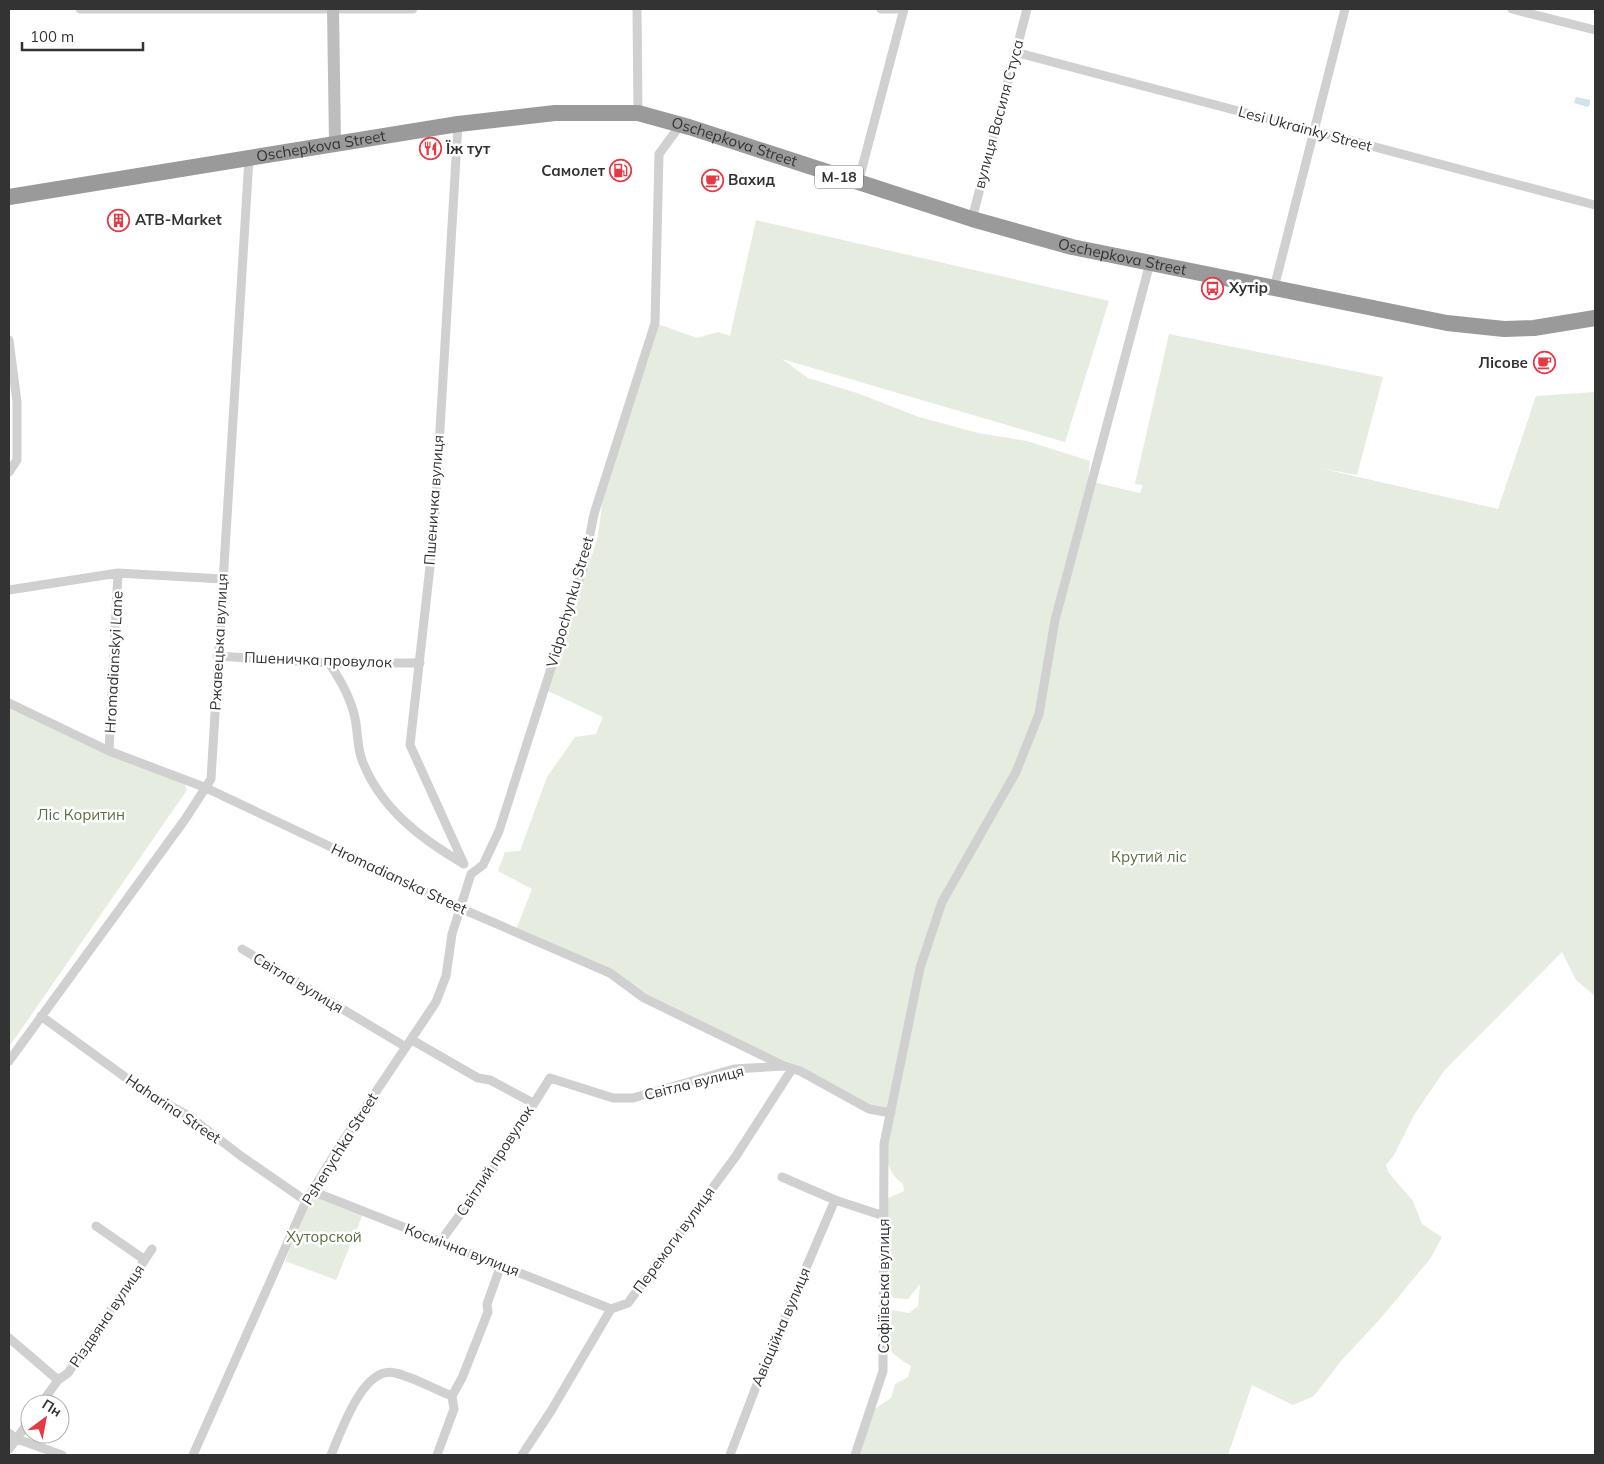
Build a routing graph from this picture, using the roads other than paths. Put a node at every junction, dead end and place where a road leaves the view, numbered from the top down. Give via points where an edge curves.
1 (80, 9) edge
2 (333, 9) edge
3 (413, 9) edge
4 (637, 9) edge
5 (881, 9) edge
6 (904, 9) edge
7 (1027, 9) edge
8 (1345, 9) edge
9 (1512, 9) edge
10 (1595, 30) edge
11 (1015, 52) junction
12 (638, 113) junction
13 (458, 124) junction
14 (681, 124) junction
15 (1314, 132) junction
16 (335, 144) junction
17 (249, 158) junction
18 (858, 183) junction
19 (9, 197) edge
20 (1595, 205) edge
21 (972, 219) junction
22 (1150, 264) junction
23 (1274, 288) junction
24 (1595, 318) edge
25 (9, 340) edge
26 (9, 472) edge
27 (118, 573) junction
28 (222, 579) junction
29 (9, 590) edge
30 (217, 656) junction
31 (329, 663) junction
32 (420, 663) junction
33 (9, 703) edge
34 (109, 751) junction
35 (204, 787) junction
36 (464, 864) junction
37 (472, 874) junction
38 (460, 908) junction
39 (242, 949) dead end
40 (41, 1016) junction
41 (409, 1043) junction
42 (9, 1062) edge
43 (788, 1068) junction
44 (550, 1078) joint
45 (533, 1103) junction
46 (890, 1113) junction
47 (782, 1177) dead end
48 (312, 1191) junction
49 (835, 1200) junction
50 (306, 1201) junction
51 (884, 1216) junction
52 (96, 1226) dead end
53 (440, 1242) junction
54 (152, 1249) dead end
55 (145, 1260) junction
56 (501, 1265) junction
57 (611, 1309) junction
58 (9, 1338) edge
59 (58, 1380) junction
60 (48, 1394) edge
61 (452, 1396) junction
62 (9, 1433) edge
63 (20, 1435) edge
64 (17, 1439) junction
65 (9, 1449) edge
66 (62, 1455) edge
67 (193, 1455) edge
68 (331, 1455) edge
69 (437, 1455) edge
70 (522, 1455) edge
71 (730, 1455) edge
72 (855, 1455) edge

1 - 2 street
2 - 3 street
2 - 16 street
4 - 12 street
5 - 6 street
6 - 18 street
7 - 11 street, вулиця Василя Стуса
8 - 15 street
9 - 10 street
11 - 15 street, Lesi Ukrainky Street
11 - 21 street, вулиця Василя Стуса
12 - 13 highway, Oschepkova Street / М-18 via 555,113
12 - 14 highway, Oschepkova Street / М-18
13 - 16 highway, Oschepkova Street / М-18
13 - 32 street, Пшеничка вулиця via 434,531
14 - 18 highway, Oschepkova Street / М-18
14 - 37 street, Vidpochynku Street via 659,154 655,323 594,514 584,565 499,832 483,865
15 - 20 street, Lesi Ukrainky Street
15 - 23 street
16 - 17 highway, Oschepkova Street / М-18
17 - 19 highway, Oschepkova Street / М-18
17 - 28 street, Ржавецька вулиця
18 - 21 highway, Oschepkova Street / М-18
21 - 22 highway, Oschepkova Street / М-18 via 1072,247
22 - 23 highway, Oschepkova Street / М-18
22 - 46 street, Софіївська вулиця via 1055,620 1039,714 1016,772 942,902 920,968
23 - 24 highway, Oschepkova Street / М-18 via 1447,323 1504,329 1534,328
25 - 26 street via 17,402 17,460
27 - 28 street
27 - 29 street
27 - 34 street, Hromadianskyi Lane
28 - 30 street, Ржавецька вулиця
30 - 31 street, Пшеничка провулок
30 - 35 street, Ржавецька вулиця via 214,755 210,779
31 - 32 street, Пшеничка провулок
31 - 36 street via 355,717 361,758 374,785 409,827
32 - 36 street, Пшеничка вулиця via 410,745
33 - 34 street, Hromadianska Street
34 - 35 street, Hromadianska Street
35 - 38 street, Hromadianska Street
35 - 40 street, Ржавецька вулиця via 186,818
36 - 37 street
37 - 38 street, Pshenychka Street
38 - 41 street, Pshenychka Street via 452,934 446,976 436,1002
38 - 43 street, Hromadianska Street via 610,973 644,998
39 - 41 street, Світла вулиця
40 - 42 street, Ржавецька вулиця
40 - 50 street, Haharina Street via 147,1093 189,1116
41 - 45 street, Світла вулиця
41 - 48 street, Pshenychka Street
43 - 44 street, Світла вулиця via 734,1069 633,1098 613,1098
43 - 46 street via 869,1109
43 - 57 street, Перемоги вулиця via 736,1156 628,1303
44 - 45 street, Світлий провулок
45 - 53 street, Світлий провулок via 489,1176
46 - 51 street, Софіївська вулиця via 884,1144
47 - 49 street
48 - 50 street, Pshenychka Street
48 - 53 street, Космічна вулиця
49 - 51 street
49 - 71 street, Авіаційна вулиця
50 - 67 street, Pshenychka Street
51 - 72 street, Софіївська вулиця via 884,1371
52 - 55 street
53 - 56 street, Космічна вулиця
54 - 55 street, Різдвяна вулиця
55 - 59 street, Різдвяна вулиця via 68,1373
56 - 57 street, Космічна вулиця
56 - 61 street via 487,1304 488,1312
57 - 70 street
58 - 59 street
59 - 60 street, Різдвяна вулиця
61 - 68 street via 393,1372 378,1374 364,1387
61 - 69 street via 454,1409
62 - 64 street
63 - 64 street
64 - 65 street
64 - 66 street

